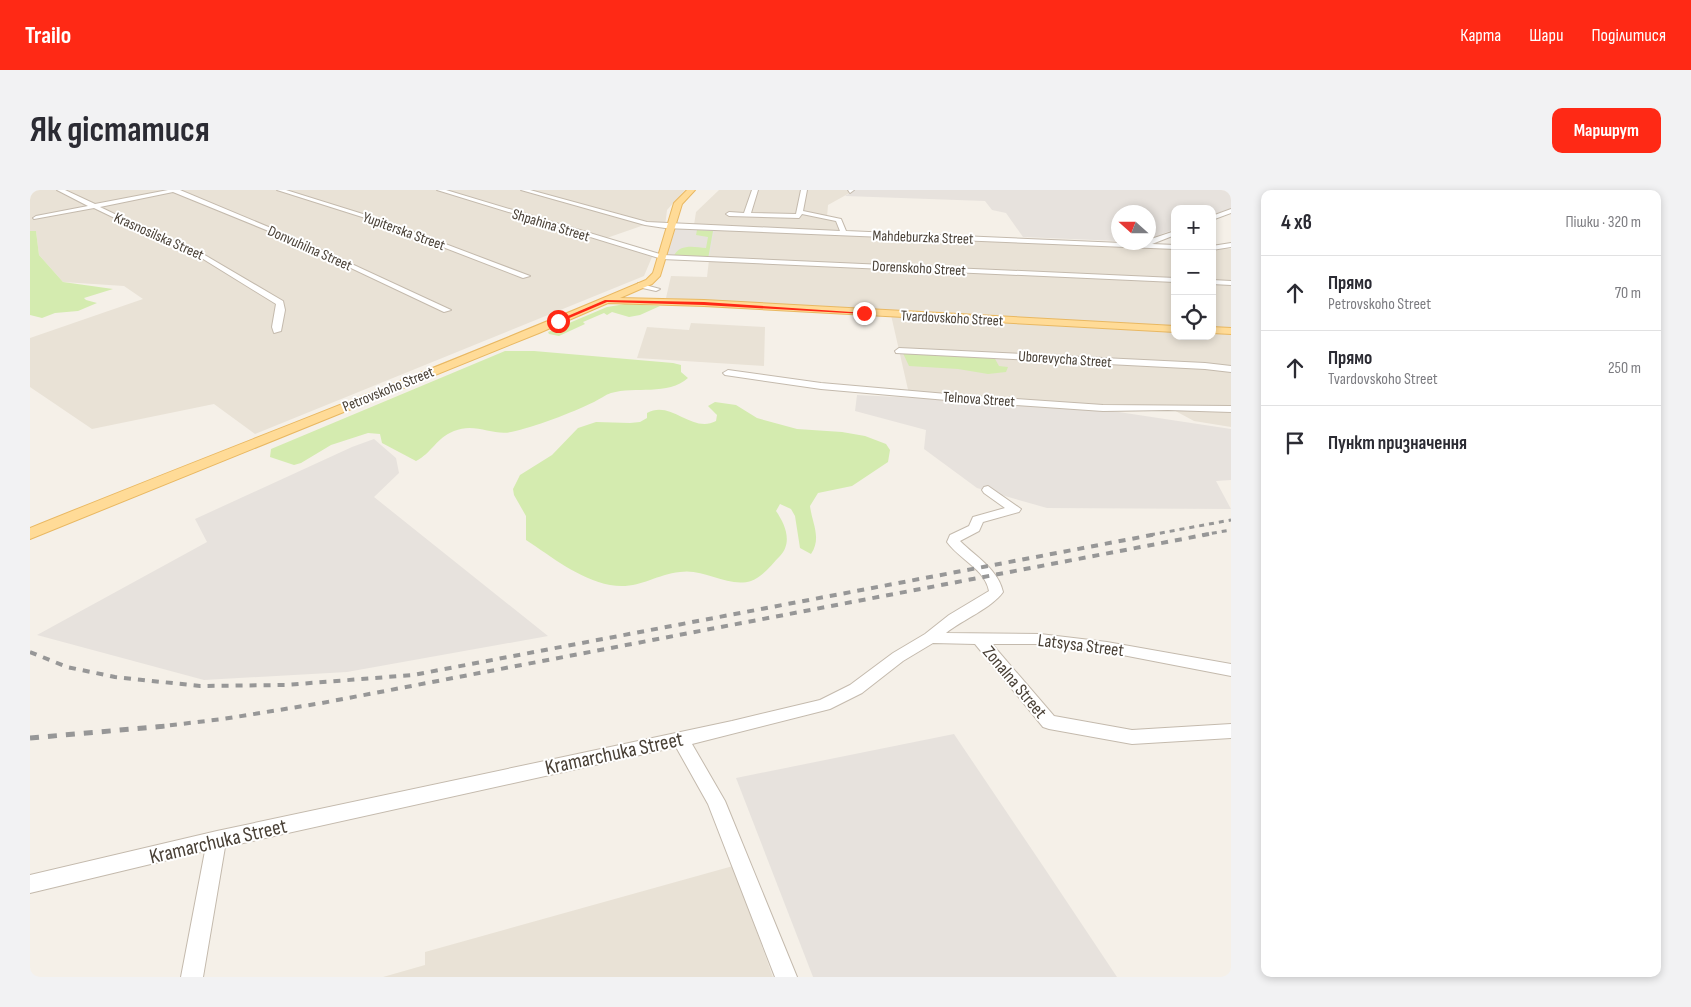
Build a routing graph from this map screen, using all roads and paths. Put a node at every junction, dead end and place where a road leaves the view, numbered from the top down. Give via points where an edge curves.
1 (60, 190) edge
2 (174, 190) edge
3 (280, 190) edge
4 (440, 190) edge
5 (524, 190) edge
6 (691, 190) edge
7 (755, 190) edge
8 (804, 190) edge
9 (94, 206) junction
10 (1231, 211) edge
11 (800, 212) junction
12 (729, 214) dead end
13 (747, 214) junction
14 (1216, 217) edge
15 (36, 218) dead end
16 (671, 226) junction
17 (844, 234) junction
18 (1171, 235) edge
19 (1156, 240) edge
20 (1111, 244) edge
21 (1156, 246) edge
22 (1231, 246) edge
23 (1171, 247) edge
24 (1216, 248) edge
25 (661, 262) junction
26 (526, 276) dead end
27 (1171, 280) edge
28 (1216, 282) edge
29 (1231, 283) edge
30 (642, 285) junction
31 (656, 290) junction
32 (607, 301) junction
33 (669, 302) junction
34 (447, 310) dead end
35 (1171, 329) edge
36 (1216, 330) edge
37 (277, 331) dead end
38 (1231, 331) edge
39 (899, 351) dead end
40 (1231, 369) edge
41 (728, 373) dead end
42 (1231, 409) edge
43 (988, 490) dead end
44 (30, 534) edge
45 (930, 638) junction
46 (979, 639) junction
47 (1231, 670) edge
48 (1231, 731) edge
49 (680, 739) junction
50 (217, 840) junction
51 (30, 884) edge
52 (782, 976) edge
53 (192, 977) edge

1 - 9 street, Krasnosilska Street
2 - 9 street
2 - 34 street, Donvuhilna Street via 300,242
3 - 26 street, Yupiterska Street via 380,221
4 - 25 street, Shpahina Street
5 - 16 street, Mahdeburzka Street via 647,224
6 - 16 main road, Petrovskoho Street via 678,203
7 - 13 street
8 - 11 street
9 - 15 street
9 - 37 street, Krasnosilska Street via 189,248 280,303 282,310
10 - 14 street
11 - 13 street via 799,216
11 - 17 street via 839,220
12 - 13 street
16 - 17 street, Mahdeburzka Street
16 - 25 main road, Petrovskoho Street
17 - 20 street, Mahdeburzka Street
18 - 19 street
21 - 23 street, Mahdeburzka Street
22 - 24 street
25 - 27 street, Dorenskoho Street
25 - 30 main road, Petrovskoho Street via 654,278
25 - 31 main road
28 - 29 street
30 - 31 street
30 - 32 main road, Petrovskoho Street
31 - 33 main road via 658,297
32 - 33 main road, Tvardovskoho Street
32 - 44 main road, Petrovskoho Street
33 - 35 main road, Tvardovskoho Street
36 - 38 main road
39 - 40 street, Uborevycha Street
41 - 42 street, Telnova Street via 821,386 958,398 1103,408 1168,406
43 - 45 street, Kramarchuka Street via 1015,509 977,520 975,528 953,542 988,574 996,585 996,592
45 - 46 street, Latsysa Street
45 - 49 street, Kramarchuka Street via 898,657 856,689 824,705
46 - 47 street, Latsysa Street via 1040,639 1106,647
46 - 48 street, Zonalna Street via 1049,722 1132,737
49 - 50 street, Kramarchuka Street
49 - 52 street via 716,801
50 - 51 street, Kramarchuka Street
50 - 53 street

